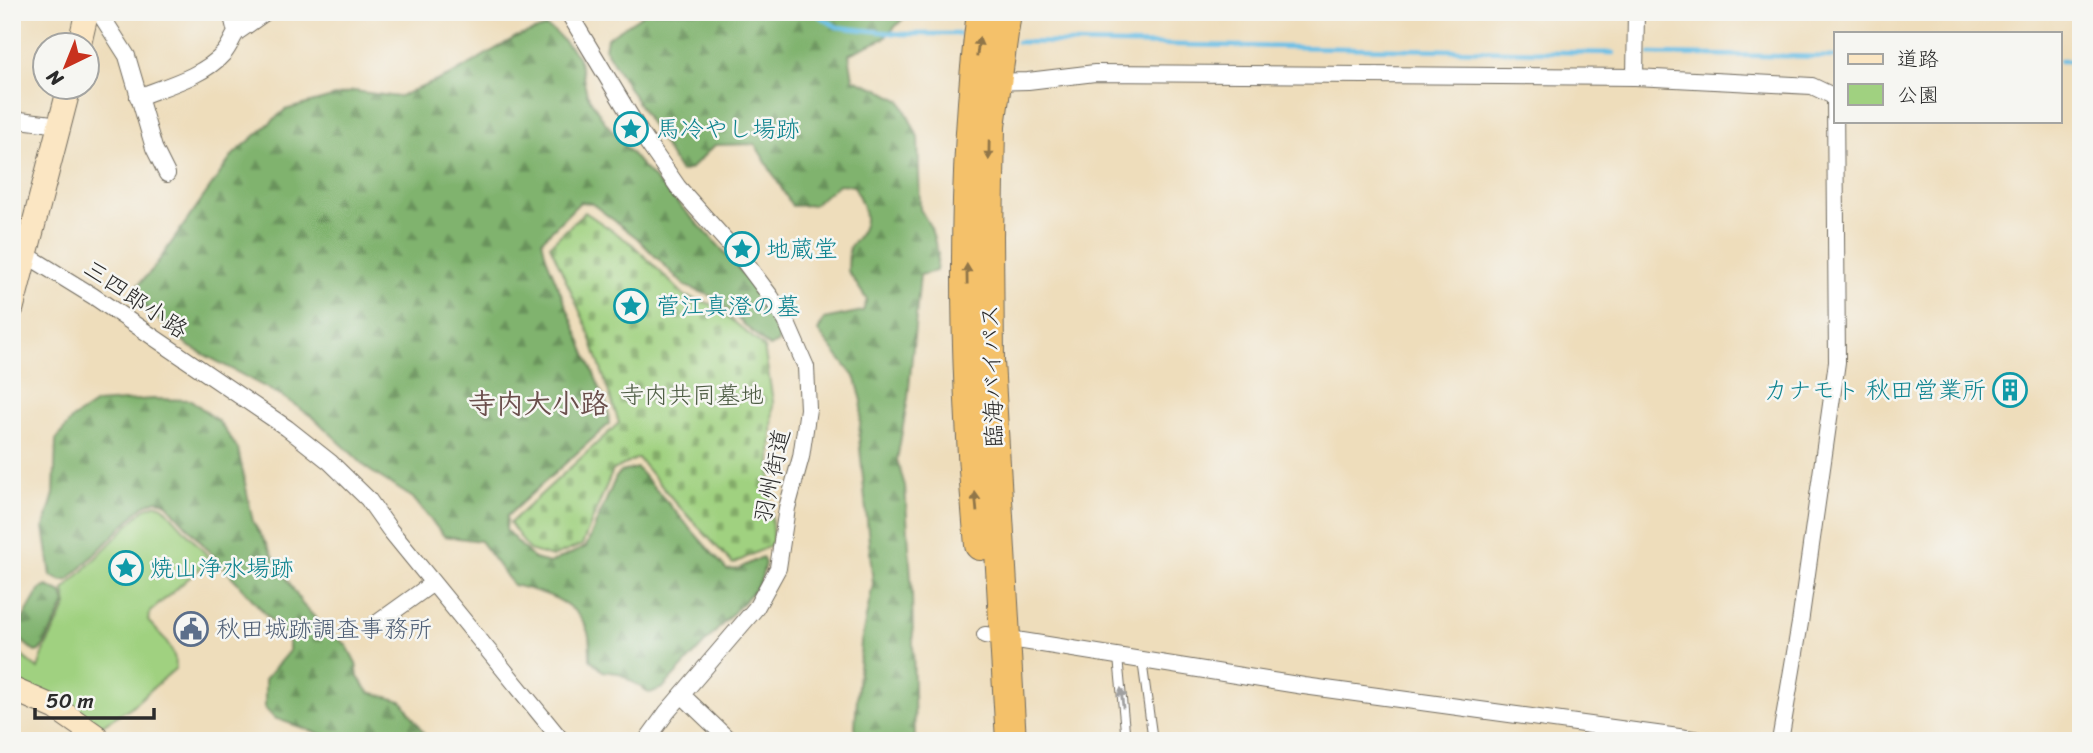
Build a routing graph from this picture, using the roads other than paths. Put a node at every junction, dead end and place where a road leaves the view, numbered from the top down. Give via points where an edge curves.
1 (87, 12) edge
2 (99, 12) edge
3 (231, 12) edge
4 (266, 12) edge
5 (568, 12) edge
6 (982, 12) edge
7 (1006, 12) edge
8 (1636, 12) edge
9 (82, 32) edge
10 (236, 33) junction
11 (1635, 78) junction
12 (984, 82) junction
13 (138, 97) junction
14 (1834, 97) edge
15 (66, 102) edge
16 (12, 120) edge
17 (1835, 122) edge
18 (60, 125) junction
19 (167, 174) dead end
20 (25, 254) junction
21 (12, 308) edge
22 (433, 583) junction
23 (373, 626) dead end
24 (995, 636) junction
25 (1118, 656) junction
26 (1142, 660) junction
27 (12, 689) edge
28 (682, 695) junction
29 (556, 739) edge
30 (99, 741) edge
31 (646, 741) edge
32 (730, 741) edge
33 (993, 741) edge
34 (1011, 741) edge
35 (1126, 741) edge
36 (1153, 741) edge
37 (1708, 741) edge
38 (1780, 741) edge

1 - 9 street
2 - 13 street via 127,56
3 - 10 street
4 - 10 street
5 - 28 street, 羽州街道 via 678,187 771,297 806,367 808,409 803,445 778,568 756,608
12 -> 6 highway, 臨海バイパス
7 - 12 highway, 臨海バイパス
8 - 11 street
10 - 13 street via 224,53 207,67
11 - 12 street via 1094,73
11 - 14 street via 1812,86
12 - 24 highway, 臨海バイパス via 968,149 967,255 971,446
13 - 19 street
15 - 18 street
16 - 18 street
17 - 38 street via 1837,362
18 - 20 street
20 - 21 street
20 - 22 street, 三四郎小路 via 287,428 330,462 368,499
22 - 23 street
22 - 29 street, 三四郎小路
24 - 25 street
24 - 33 highway, 臨海バイパス
24 - 34 highway, 臨海バイパス
25 - 26 street
35 -> 25 lane
26 - 36 lane
26 - 37 street
27 - 30 street via 56,708
28 - 31 street, 羽州街道
28 - 32 street

